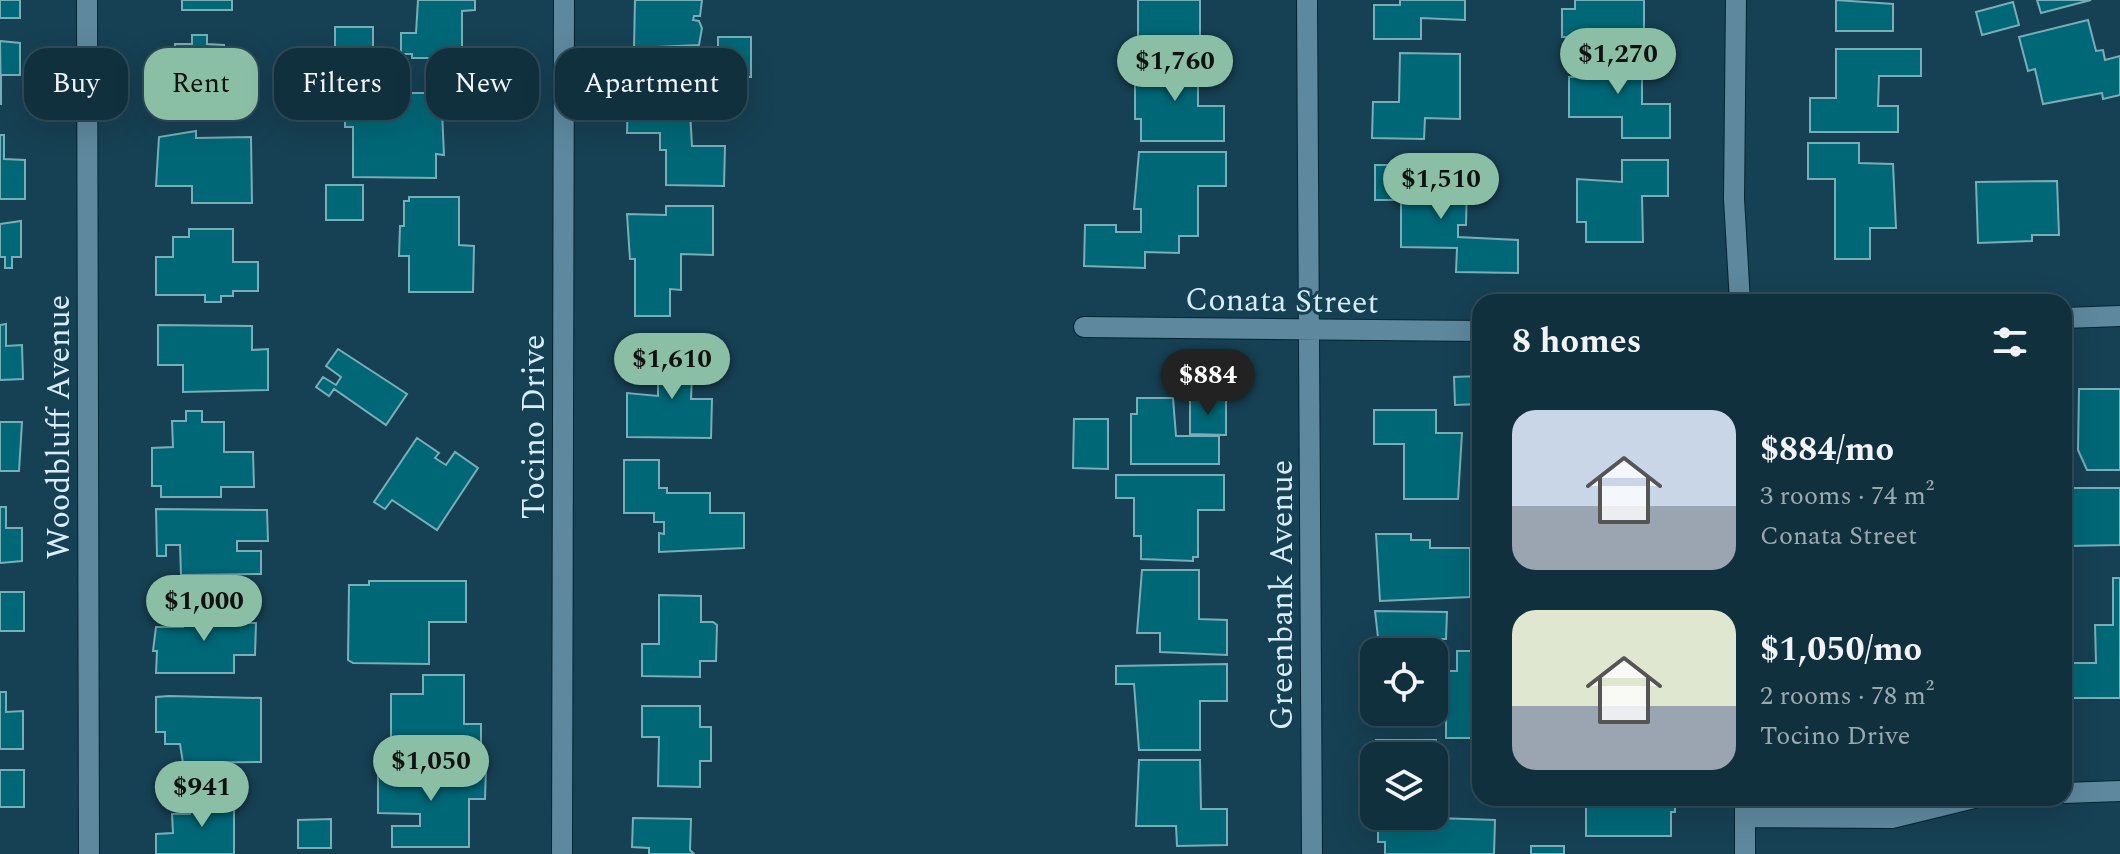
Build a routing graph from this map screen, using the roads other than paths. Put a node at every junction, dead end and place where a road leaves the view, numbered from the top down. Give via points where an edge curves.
1 (87, 0) edge
2 (564, 0) edge
3 (1307, 0) edge
4 (1736, 0) edge
5 (1740, 294) edge
6 (2120, 316) edge
7 (2072, 318) edge
8 (1084, 327) dead end
9 (1472, 331) edge
10 (1309, 332) junction
11 (2120, 791) edge
12 (2072, 793) edge
13 (1941, 806) edge
14 (1745, 808) edge
15 (89, 854) edge
16 (562, 854) edge
17 (1312, 854) edge
18 (1745, 854) edge

1 - 15 street, Woodbluff Avenue
2 - 16 street, Tocino Drive
3 - 10 street, Greenbank Avenue
4 - 5 street via 1734,199
6 - 7 street
8 - 10 street, Conata Street
9 - 10 street, Conata Street
10 - 17 street, Greenbank Avenue
11 - 12 street
13 - 14 street via 1892,818
14 - 18 street

